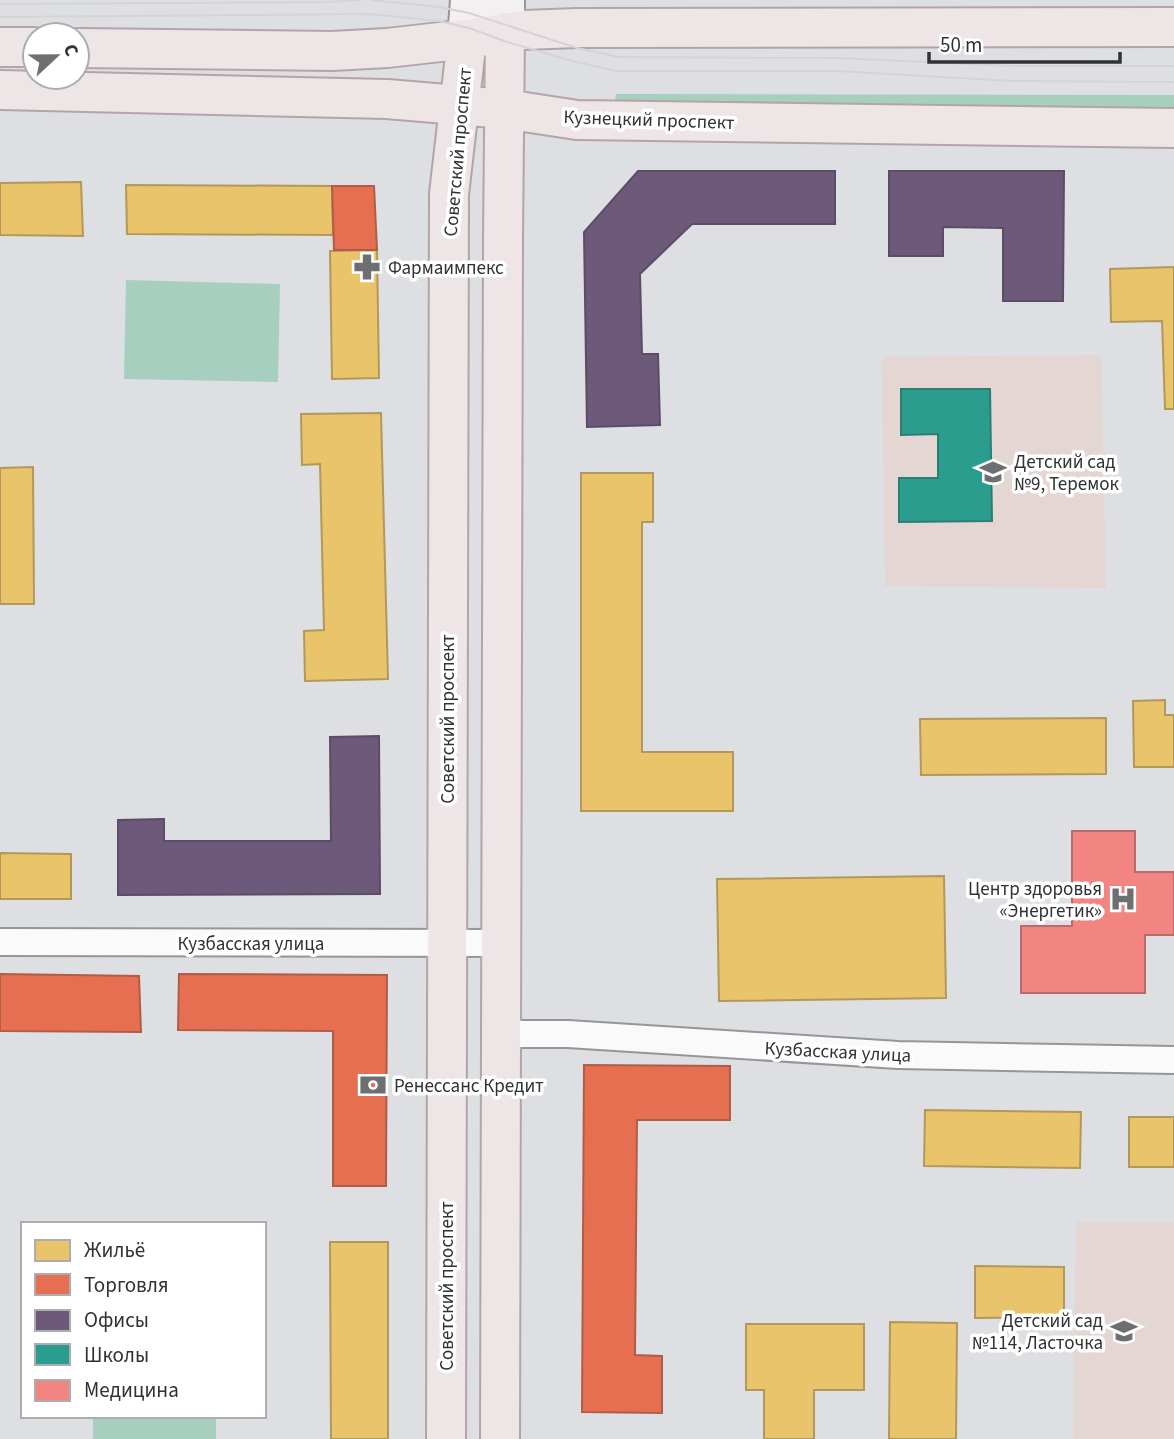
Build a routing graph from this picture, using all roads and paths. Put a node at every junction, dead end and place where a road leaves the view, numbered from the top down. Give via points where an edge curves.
1 (470, 0) edge
2 (505, 16) edge
3 (1174, 27) edge
4 (467, 38) junction
5 (0, 47) edge
6 (21, 47) edge
7 (91, 48) edge
8 (0, 89) edge
9 (459, 105) junction
10 (505, 109) junction
11 (1174, 128) edge
12 (0, 942) edge
13 (447, 943) junction
14 (501, 943) junction
15 (501, 1034) junction
16 (1174, 1060) edge
17 (446, 1439) edge
18 (500, 1439) edge

1 - 4 main road, Советский проспект
2 - 3 main road via 524,30
2 - 4 main road
2 - 10 main road, Советский проспект
4 - 7 main road via 332,51
4 - 9 main road, Советский проспект
5 - 6 main road
8 - 9 main road, Кузнецкий проспект
9 - 10 main road, Кузнецкий проспект
9 - 13 main road, Советский проспект via 449,194
10 - 11 main road, Кузнецкий проспект via 577,120
10 - 14 main road, Советский проспект
12 - 13 street, Кузбасская улица
13 - 14 street, Кузбасская улица
13 - 17 main road, Советский проспект
14 - 15 main road, Советский проспект
15 - 16 street, Кузбасская улица via 568,1034 898,1055
15 - 18 main road, Советский проспект

